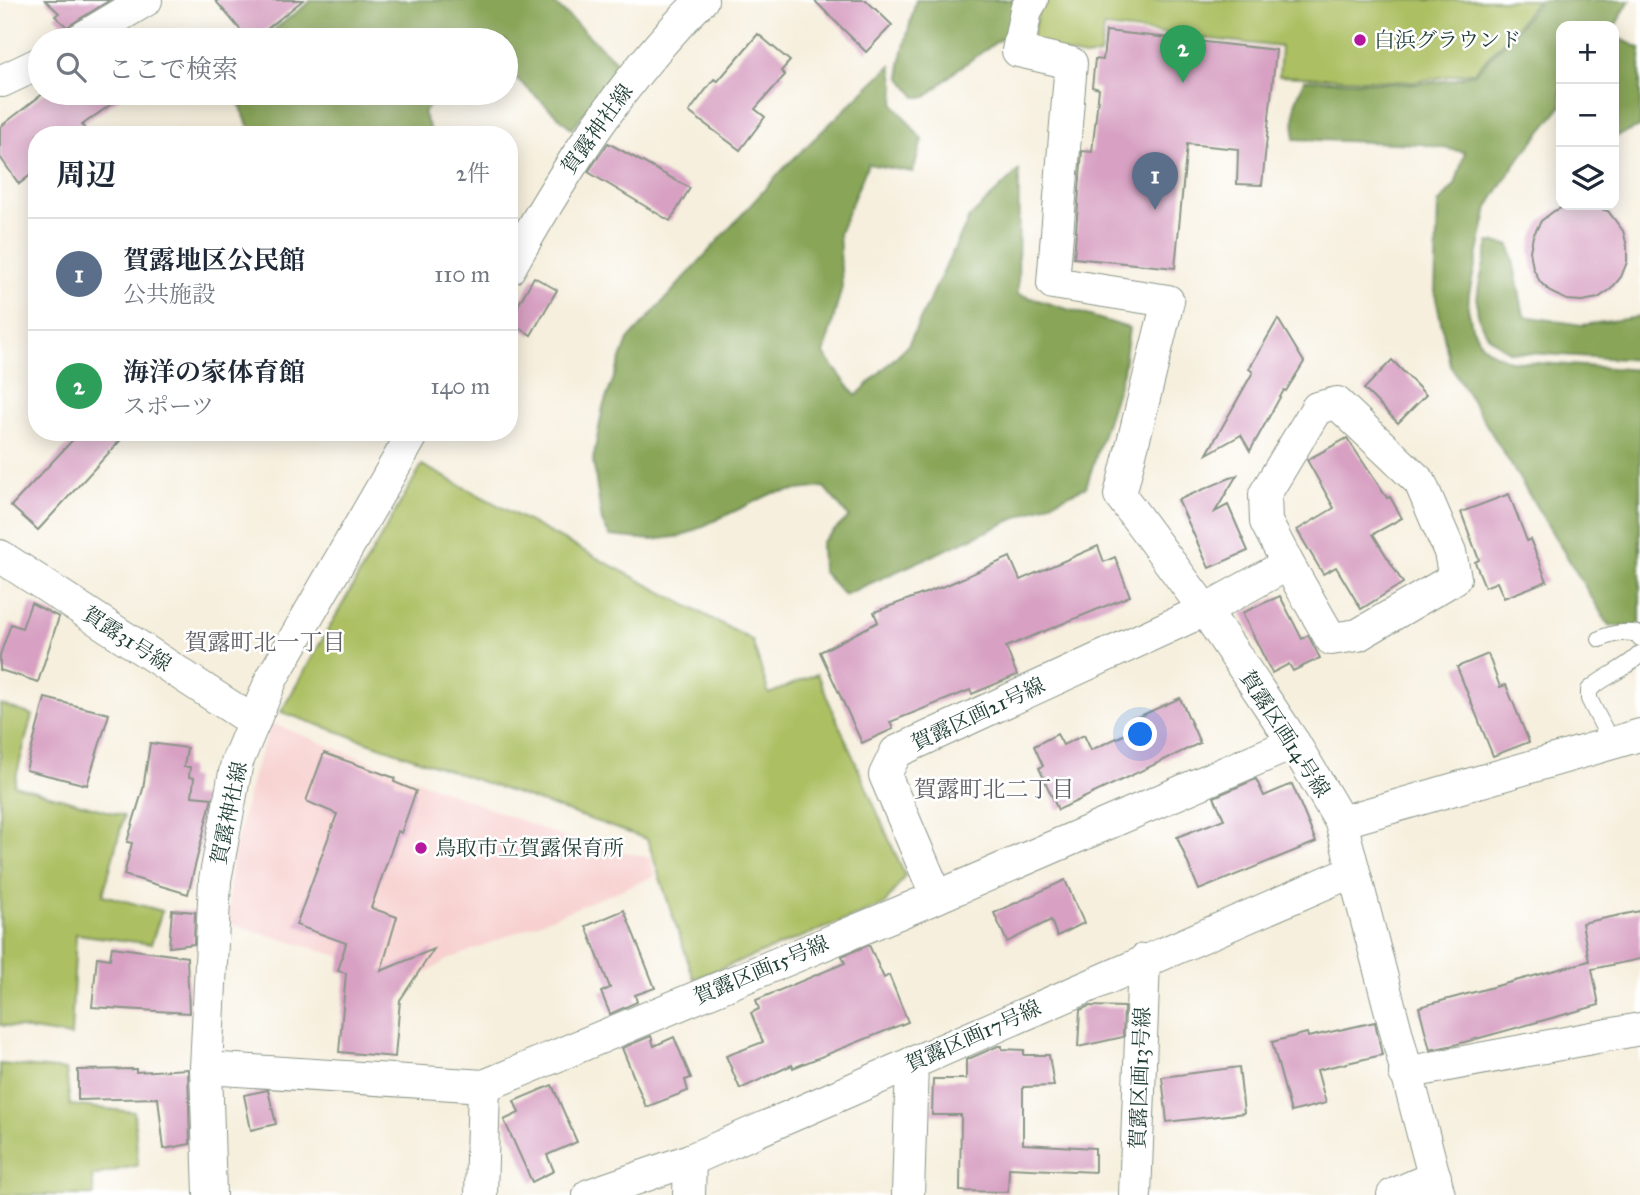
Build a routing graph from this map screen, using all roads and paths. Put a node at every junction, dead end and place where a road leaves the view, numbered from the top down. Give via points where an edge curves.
1 (146, 0) edge
2 (702, 0) edge
3 (1032, 0) edge
4 (99, 28) edge
5 (28, 69) edge
6 (1, 80) edge
7 (518, 253) edge
8 (409, 441) edge
9 (0, 556) edge
10 (1288, 564) junction
11 (1205, 610) junction
12 (1640, 638) edge
13 (1600, 639) dead end
14 (1640, 654) edge
15 (254, 722) junction
16 (1626, 739) edge
17 (1294, 743) junction
18 (1341, 822) junction
19 (1353, 871) junction
20 (937, 897) junction
21 (1144, 960) junction
22 (1640, 1029) edge
23 (912, 1063) junction
24 (206, 1068) junction
25 (1405, 1073) junction
26 (484, 1086) junction
27 (690, 1160) junction
28 (1437, 1186) edge
29 (210, 1195) edge
30 (481, 1195) edge
31 (589, 1195) edge
32 (689, 1195) edge
33 (908, 1195) edge
34 (1135, 1195) edge
35 (1393, 1195) edge

1 - 4 street
2 - 7 street, 賀露神社線 via 617,98
3 - 11 street, 賀露区画14号線 via 1018,51 1071,63 1053,283 1168,301 1121,495
5 - 6 street
8 - 15 street, 賀露神社線 via 272,678
9 - 15 street, 賀露31号線
10 - 10 street via 1266,522 1265,494 1317,408 1338,403 1420,482 1450,552 1455,578 1357,635 1331,639
10 - 11 street, 賀露区画21号線
11 - 17 street, 賀露区画14号線
11 - 20 street, 賀露区画21号線 via 896,752 885,775
12 - 13 lane via 1628,632
14 - 16 lane via 1588,690 1589,699
15 - 24 street, 賀露神社線 via 237,762 215,880
16 - 18 street
17 - 18 street, 賀露区画14号線
17 - 20 street, 賀露区画15号線
18 - 19 street, 賀露区画14号線
19 - 21 street, 賀露区画17号線
19 - 25 street, 賀露区画14号線
20 - 26 street, 賀露区画15号線
21 - 23 street, 賀露区画17号線
21 - 34 street, 賀露区画13号線
22 - 25 street
23 - 27 street, 賀露区画17号線
23 - 33 street
24 - 26 street, 賀露区画15号線
24 - 29 street, 賀露神社線
25 - 28 street, 賀露区画14号線
26 - 30 street
27 - 31 street, 賀露区画17号線
27 - 32 street
28 - 35 street

